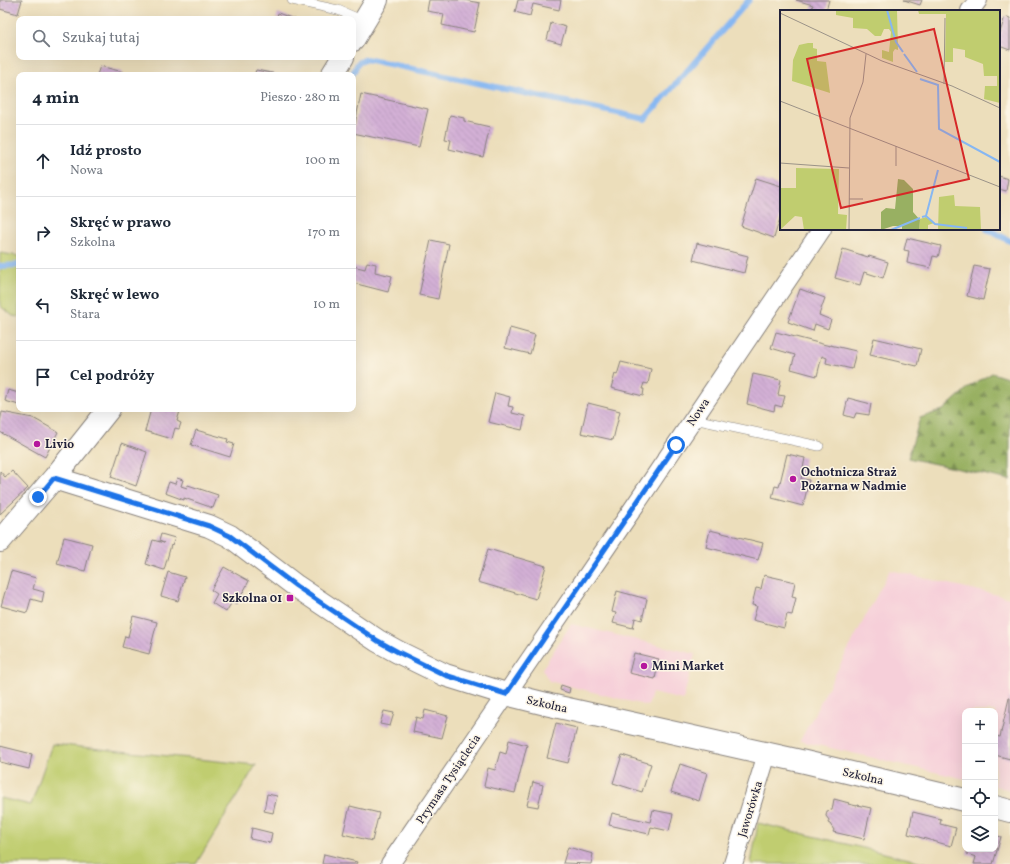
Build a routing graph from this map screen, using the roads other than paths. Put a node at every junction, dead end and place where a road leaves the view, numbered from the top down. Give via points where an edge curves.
1 (292, 0) edge
2 (376, 0) edge
3 (978, 0) edge
4 (971, 10) edge
5 (352, 16) edge
6 (356, 18) edge
7 (364, 21) junction
8 (356, 35) edge
9 (340, 60) edge
10 (334, 72) edge
11 (821, 230) edge
12 (107, 412) edge
13 (694, 419) junction
14 (819, 446) dead end
15 (54, 478) junction
16 (0, 541) edge
17 (506, 694) junction
18 (767, 754) junction
19 (962, 799) edge
20 (998, 808) edge
21 (1010, 811) edge
22 (390, 864) edge
23 (733, 864) edge

1 - 5 lane via 338,10
2 - 7 street
3 - 4 street
6 - 7 lane
7 - 8 street
9 - 10 street
11 - 13 street, Nowa
12 - 15 street
13 - 14 lane
13 - 17 street, Nowa
15 - 16 street
15 - 17 street, Szkolna via 209,526 230,536 296,586 378,641 445,675
17 - 18 street, Szkolna
17 - 22 street, Prymasa Tysiąclecia
18 - 19 street, Szkolna
18 - 23 street, Jaworówka
20 - 21 street

